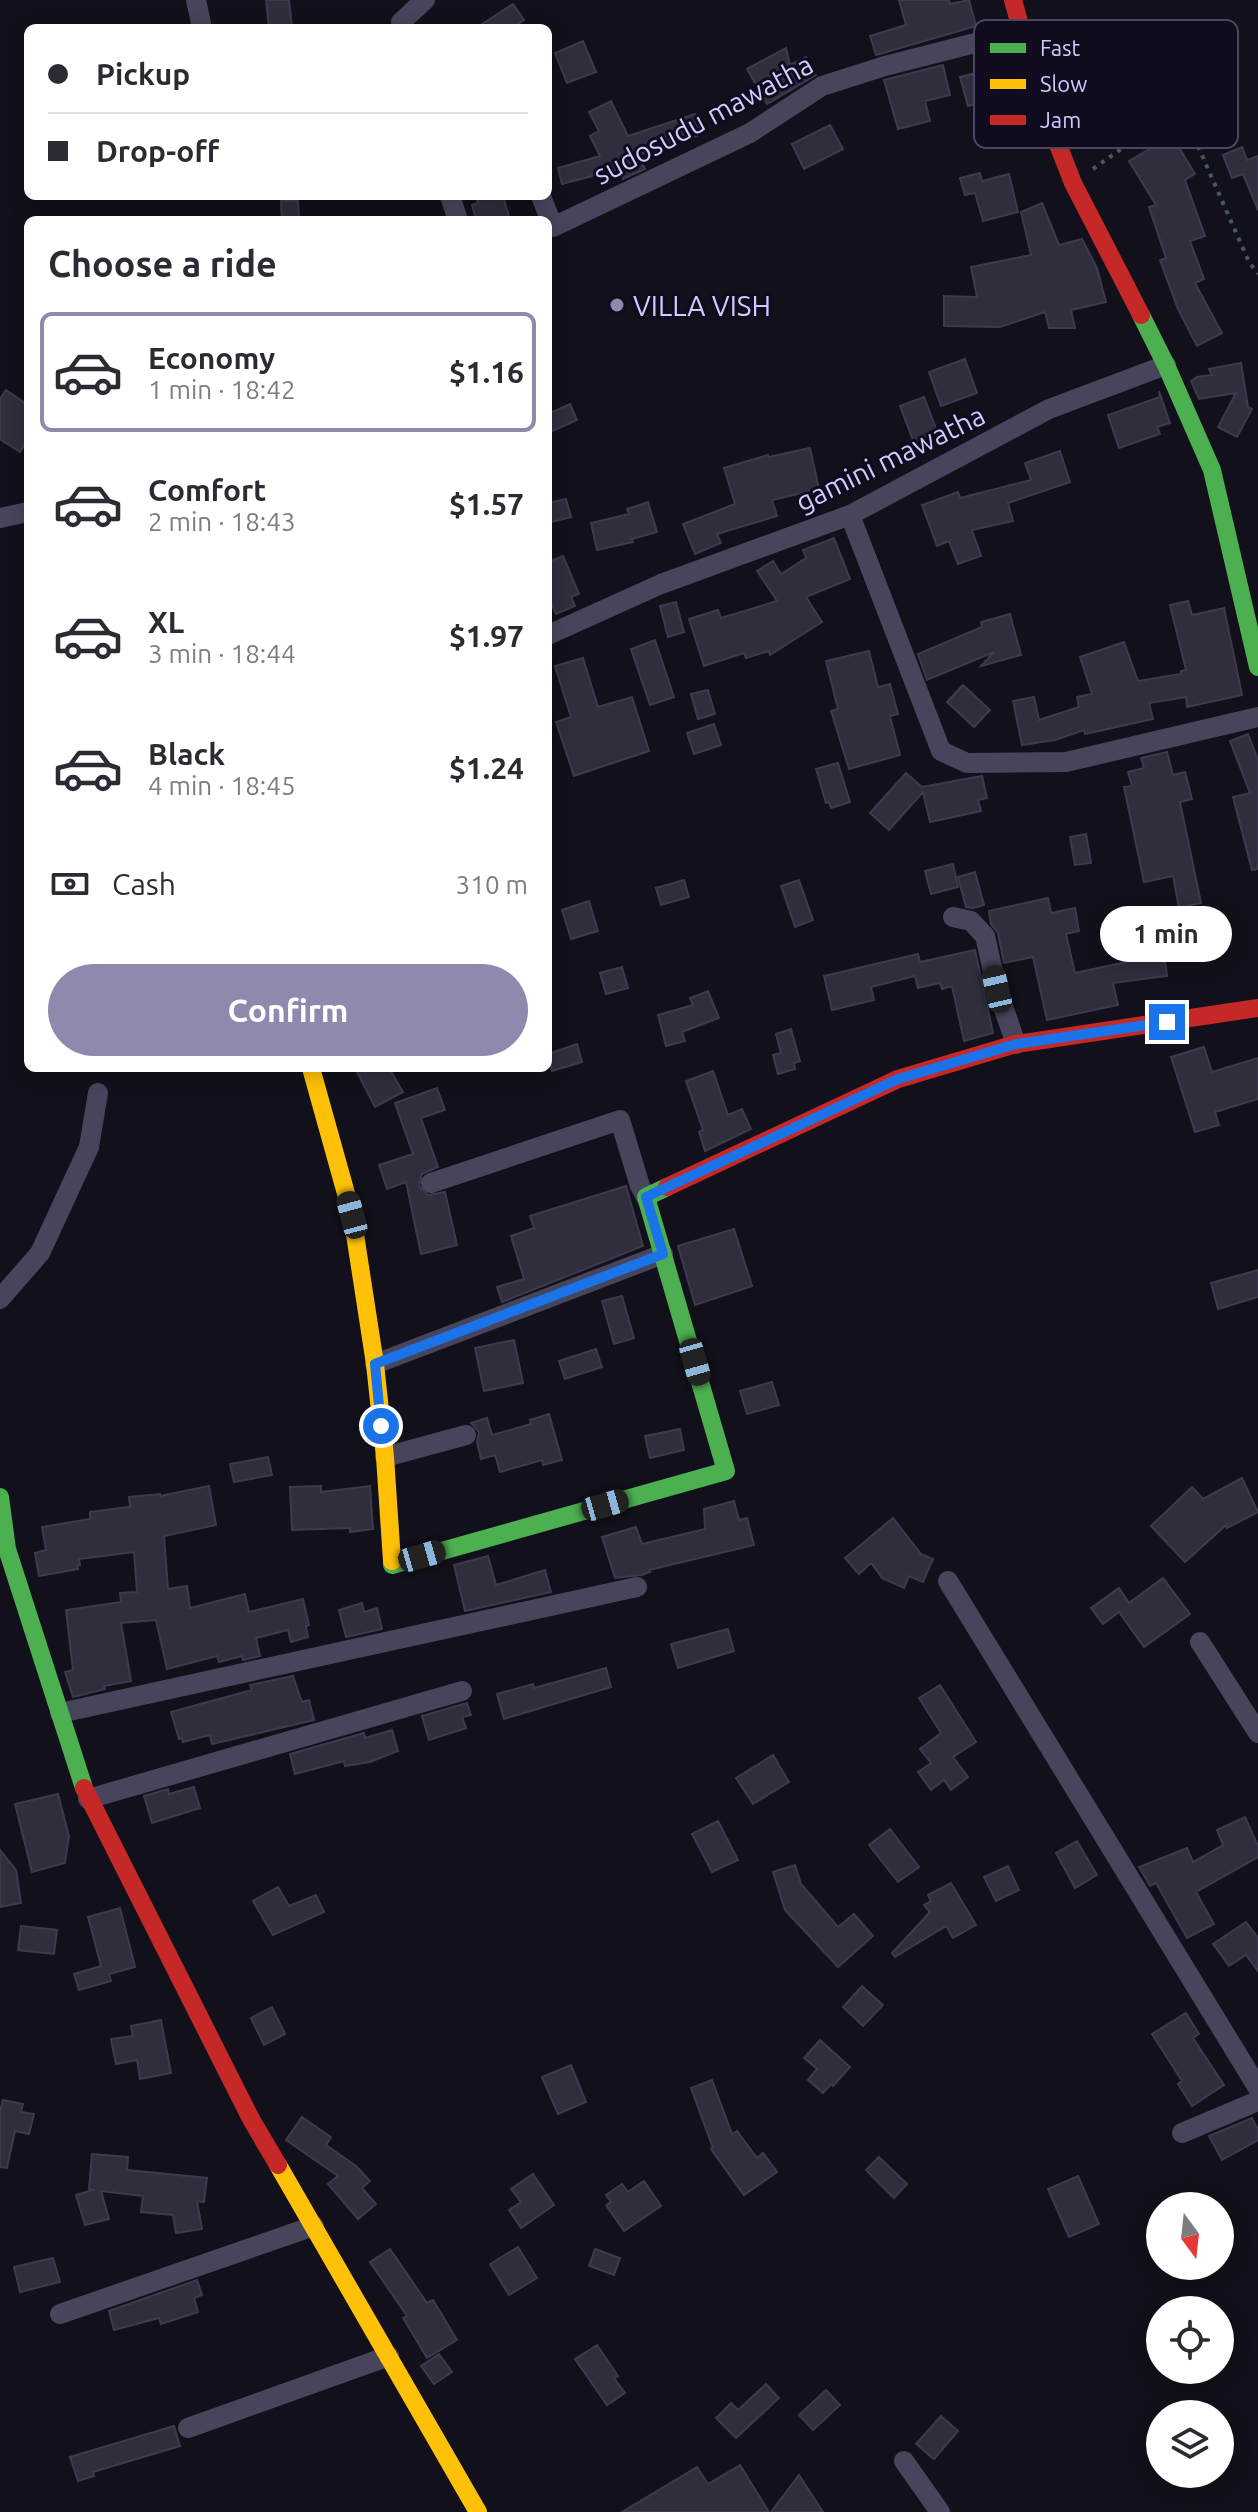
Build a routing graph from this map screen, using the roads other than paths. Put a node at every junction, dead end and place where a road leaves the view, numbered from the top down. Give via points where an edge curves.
1 (196, 0) edge
2 (425, 0) edge
3 (1013, 0) edge
4 (1019, 20) edge
5 (201, 24) edge
6 (401, 24) edge
7 (974, 43) edge
8 (1059, 148) edge
9 (552, 224) edge
10 (1166, 365) junction
11 (24, 513) edge
12 (850, 515) junction
13 (0, 518) edge
14 (552, 633) edge
15 (1258, 667) edge
16 (1258, 717) edge
17 (953, 917) dead end
18 (1258, 1008) edge
19 (1016, 1044) junction
20 (312, 1072) edge
21 (98, 1093) dead end
22 (431, 1183) dead end
23 (646, 1197) junction
24 (663, 1254) junction
25 (0, 1299) edge
26 (375, 1364) junction
27 (466, 1435) dead end
28 (385, 1457) junction
29 (0, 1497) edge
30 (948, 1581) dead end
31 (637, 1587) dead end
32 (1200, 1642) dead end
33 (462, 1691) dead end
34 (60, 1713) junction
35 (1258, 1733) edge
36 (88, 1799) junction
37 (1258, 2088) edge
38 (1258, 2101) edge
39 (1182, 2133) dead end
40 (314, 2226) junction
41 (60, 2314) dead end
42 (389, 2356) junction
43 (188, 2428) dead end
44 (904, 2461) dead end
45 (478, 2512) edge
46 (940, 2512) edge

1 - 5 street
2 - 6 street
3 - 4 street
7 - 9 street, sudosudu mawatha via 822,86 750,133
8 - 10 street
10 - 12 street, gamini mawatha via 1049,409
10 - 15 street via 1212,470
11 - 13 street
12 - 14 street, gamini mawatha via 661,584
12 - 16 street via 941,751 967,763 1066,762
17 - 19 street via 971,921 985,936
18 - 19 street
19 - 23 street via 898,1079
20 - 26 street via 352,1215
21 - 25 street via 89,1147 40,1253
22 - 23 street via 620,1120
23 - 24 street
24 - 26 street
24 - 28 street via 726,1471 392,1565
26 - 28 street
27 - 28 street
29 - 34 street via 7,1549
30 - 37 street
31 - 34 street
32 - 35 street
33 - 36 street
34 - 36 street
36 - 40 street via 251,2119
38 - 39 street
40 - 41 street
40 - 42 street
42 - 43 street
42 - 45 street
44 - 46 street

